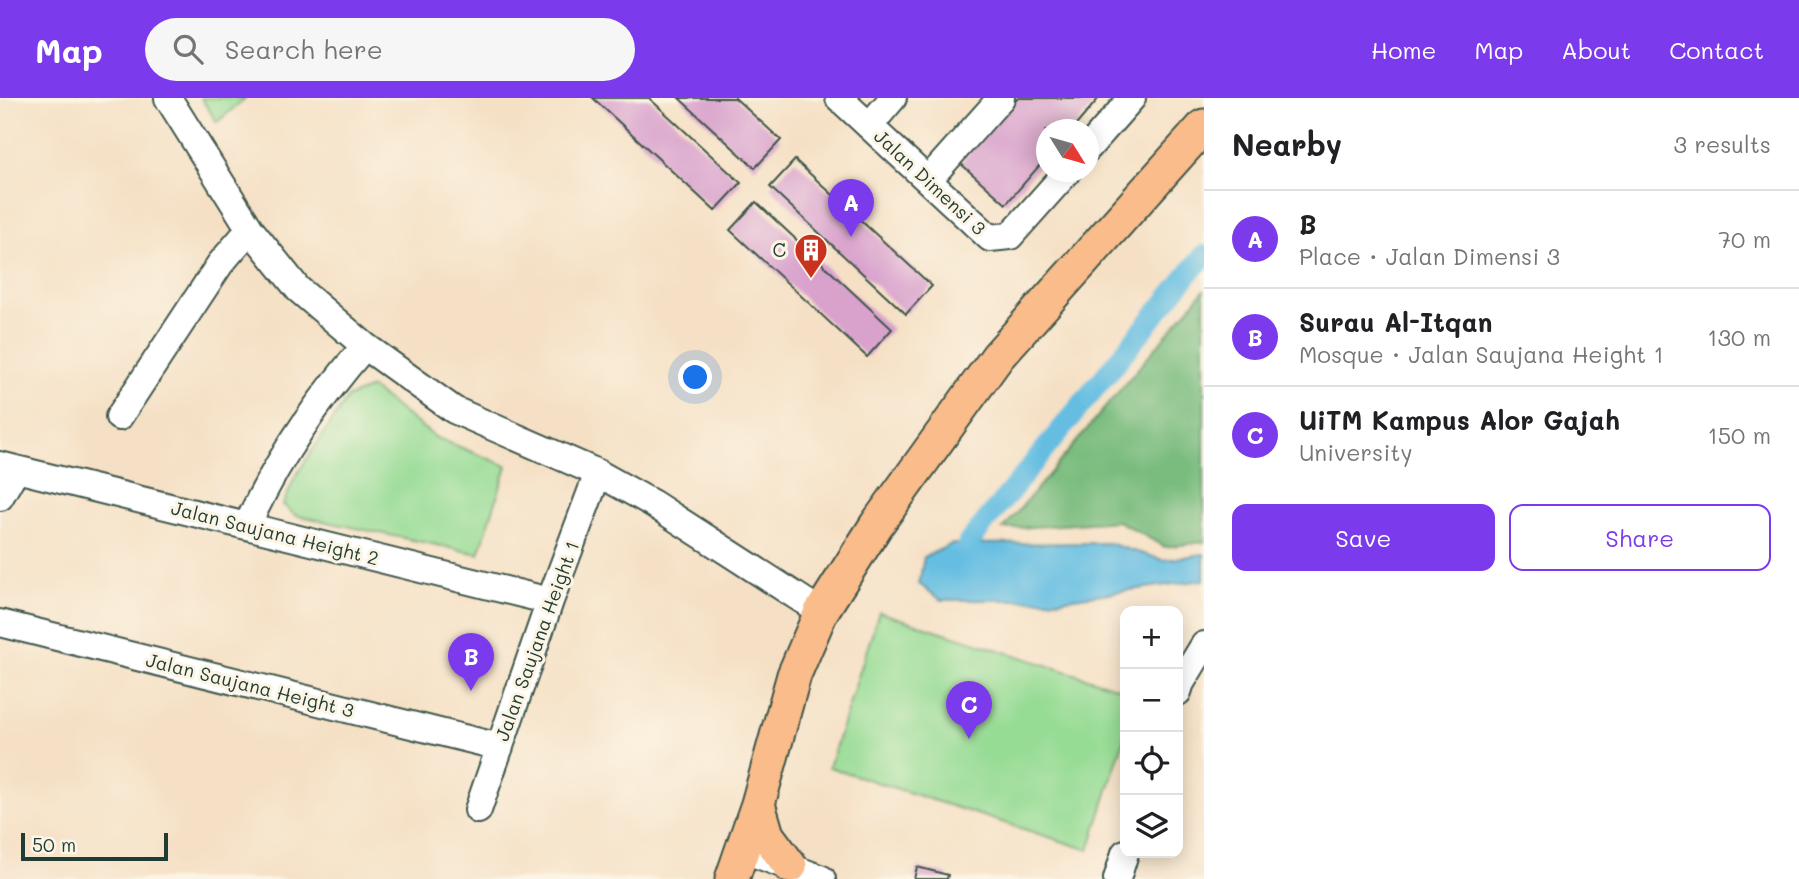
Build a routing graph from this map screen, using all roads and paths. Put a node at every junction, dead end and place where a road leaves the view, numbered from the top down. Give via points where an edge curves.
1 (168, 98) edge
2 (839, 98) edge
3 (893, 98) edge
4 (1001, 98) edge
5 (1132, 98) edge
6 (869, 126) junction
7 (1204, 126) edge
8 (1099, 136) edge
9 (928, 180) junction
10 (1058, 182) edge
11 (250, 229) junction
12 (365, 346) junction
13 (119, 416) dead end
14 (8, 467) edge
15 (598, 473) junction
16 (0, 497) edge
17 (247, 526) junction
18 (550, 601) junction
19 (821, 612) junction
20 (0, 623) edge
21 (1204, 645) edge
22 (1183, 683) edge
23 (500, 747) junction
24 (758, 804) junction
25 (478, 810) dead end
26 (1123, 858) edge
27 (790, 866) junction
28 (739, 870) edge
29 (822, 879) edge
30 (1117, 879) edge

1 - 11 street
2 - 6 street, Jalan Dimensi 3
3 - 6 street
4 - 9 street
5 - 8 street
6 - 9 street, Jalan Dimensi 3
7 - 19 main road via 998,356 877,524
9 - 10 street, Jalan Dimensi 3 via 990,237 1010,236
11 - 12 street via 298,289
11 - 13 street via 220,264
12 - 15 street via 454,410
12 - 17 street via 331,385 263,490
14 - 16 street
14 - 17 street, Jalan Saujana Height 2
15 - 18 street, Jalan Saujana Height 1
15 - 19 street
17 - 18 street, Jalan Saujana Height 2
18 - 23 street, Jalan Saujana Height 1
19 - 24 main road via 794,675
20 - 23 street, Jalan Saujana Height 3
21 - 22 street
23 - 25 street, Jalan Saujana Height 1
24 - 27 main road via 767,835
24 - 28 main road
26 - 30 street
27 - 28 street
27 - 29 street

